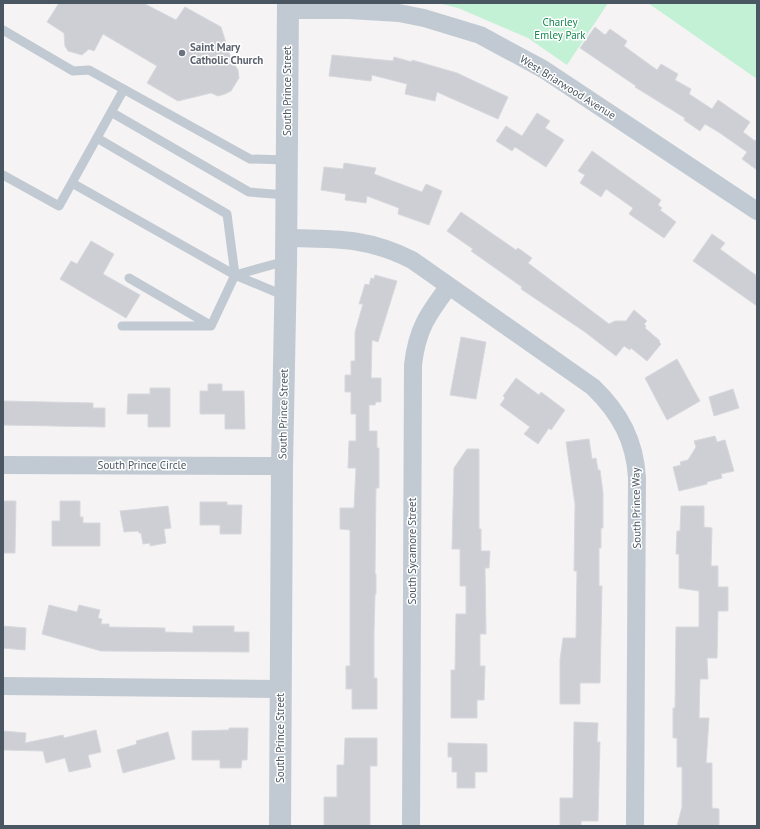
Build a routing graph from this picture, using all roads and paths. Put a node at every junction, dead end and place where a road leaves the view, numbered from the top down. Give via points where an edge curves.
1 (288, 7) edge
2 (3, 30) edge
3 (124, 89) junction
4 (111, 112) junction
5 (97, 138) junction
6 (287, 160) junction
7 (3, 175) edge
8 (72, 183) junction
9 (286, 195) junction
10 (757, 211) edge
11 (286, 238) junction
12 (286, 261) junction
13 (235, 275) junction
14 (129, 278) dead end
15 (449, 286) junction
16 (285, 296) junction
17 (122, 326) dead end
18 (211, 326) junction
19 (3, 465) edge
20 (282, 466) junction
21 (3, 686) edge
22 (280, 689) junction
23 (280, 826) edge
24 (411, 826) edge
25 (635, 826) edge

1 - 6 street, South Prince Street
1 - 10 street, West Briarwood Avenue via 399,13 480,35 543,69
2 - 3 lane via 73,71 89,70
3 - 4 lane
3 - 6 lane via 250,159
4 - 5 lane
4 - 9 lane via 249,192
5 - 8 lane
5 - 13 lane via 227,214
6 - 9 street, South Prince Street
7 - 8 lane via 60,206
8 - 13 lane
9 - 11 street, South Prince Street
11 - 12 street, South Prince Street
11 - 15 street, South Prince Way via 343,239 369,243 412,260
12 - 13 lane
12 - 16 street, South Prince Street
13 - 16 lane
13 - 18 lane
14 - 18 lane
15 - 24 street, South Sycamore Street via 425,318 413,365
15 - 25 street, South Prince Way via 593,387 612,407 628,435 636,466
16 - 20 street, South Prince Street
17 - 18 lane
19 - 20 street, South Prince Circle
20 - 22 street, South Prince Street
21 - 22 street
22 - 23 street, South Prince Street

